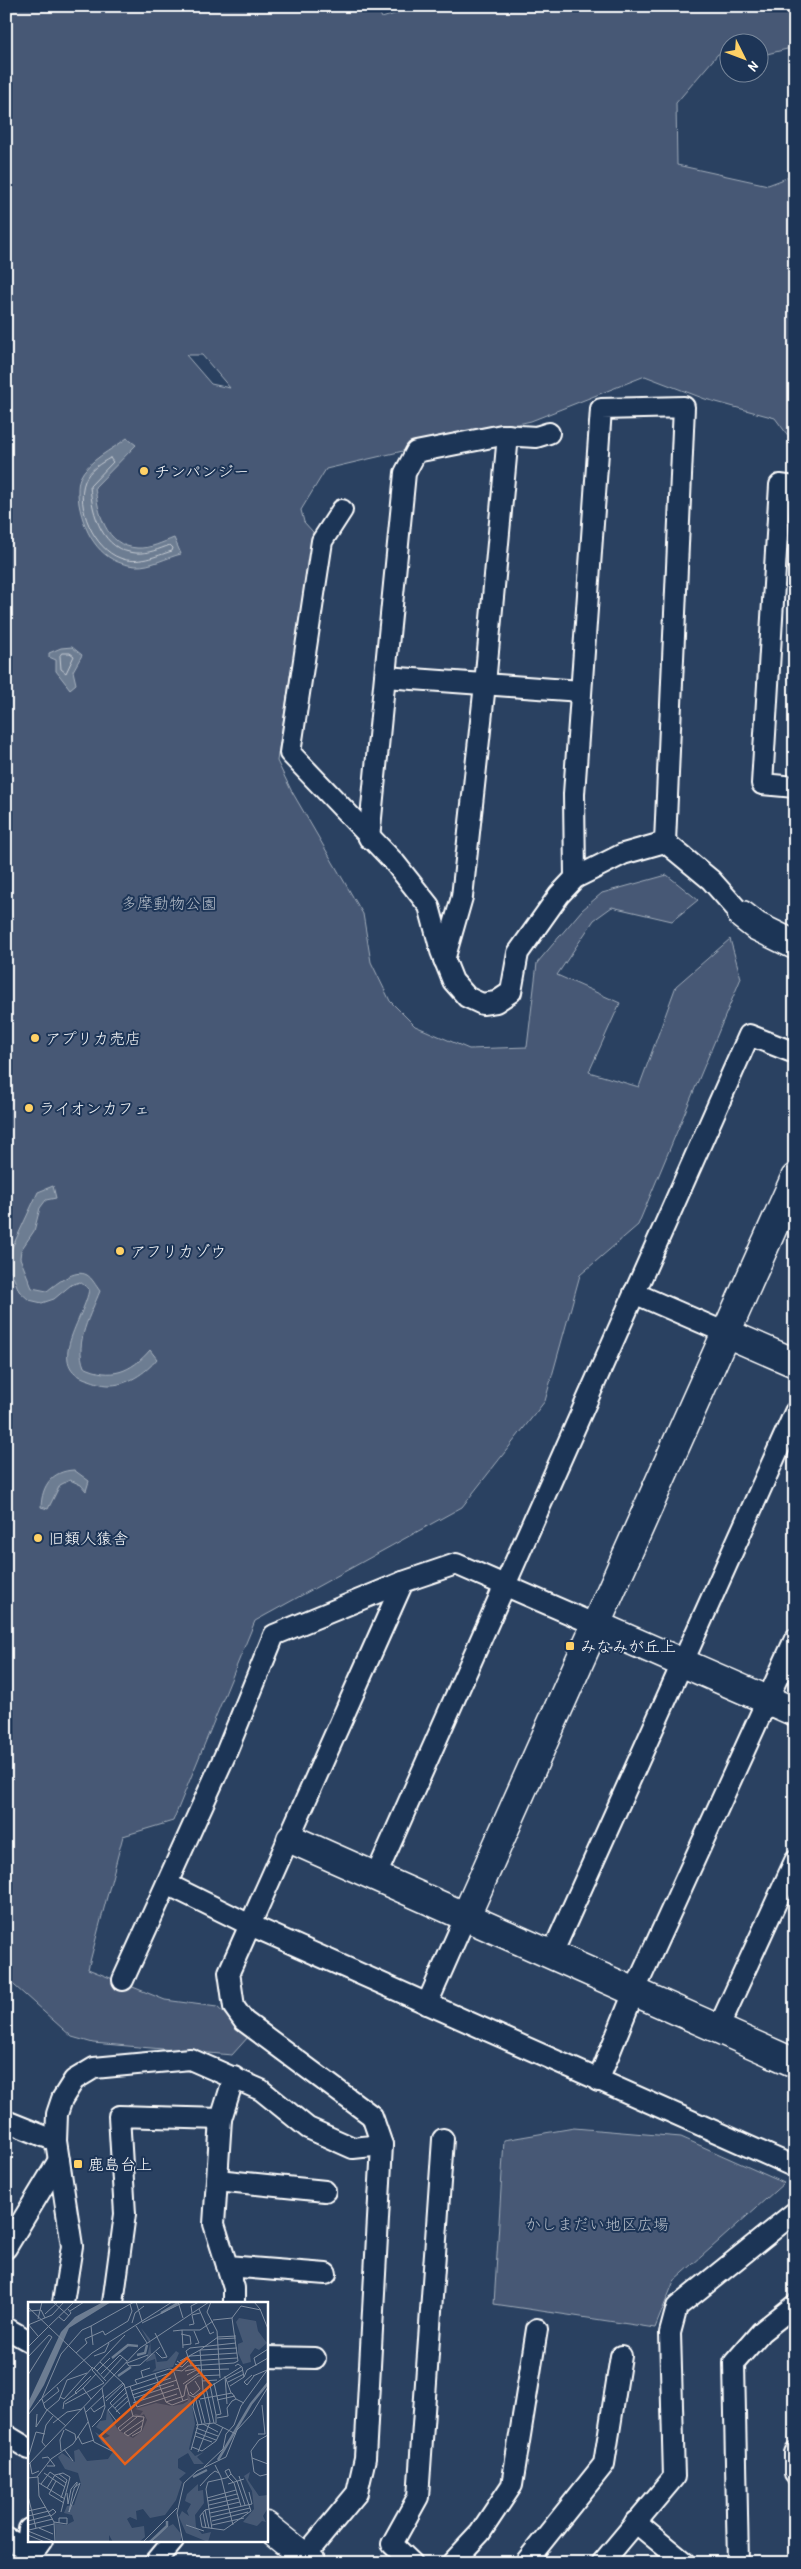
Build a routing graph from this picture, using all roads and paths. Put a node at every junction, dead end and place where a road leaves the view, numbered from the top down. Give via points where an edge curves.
1 (549, 433) dead end
2 (508, 435) junction
3 (795, 487) edge
4 (342, 510) dead end
5 (385, 677) junction
6 (485, 684) junction
7 (581, 691) junction
8 (795, 787) edge
9 (369, 838) junction
10 (665, 842) junction
11 (575, 878) junction
12 (742, 915) joint
13 (795, 945) edge
14 (444, 960) junction
15 (795, 1053) edge
16 (795, 1178) edge
17 (634, 1293) junction
18 (726, 1333) junction
19 (795, 1363) edge
20 (795, 1412) edge
21 (403, 1582) junction
22 (504, 1585) junction
23 (596, 1625) junction
24 (795, 1639) edge
25 (682, 1663) junction
26 (767, 1700) junction
27 (795, 1712) edge
28 (291, 1839) junction
29 (795, 1862) edge
30 (375, 1878) junction
31 (167, 1884) junction
32 (465, 1918) junction
33 (250, 1925) junction
34 (551, 1956) junction
35 (123, 1980) dead end
36 (634, 1992) junction
37 (427, 2004) junction
38 (718, 2029) junction
39 (795, 2063) edge
40 (234, 2076) junction
41 (598, 2081) junction
42 (221, 2119) junction
43 (6, 2122) edge
44 (443, 2139) dead end
45 (382, 2145) junction
46 (58, 2150) junction
47 (795, 2167) edge
48 (216, 2180) junction
49 (325, 2191) dead end
50 (795, 2212) edge
51 (6, 2248) edge
52 (227, 2266) junction
53 (326, 2274) dead end
54 (63, 2302) edge
55 (113, 2302) edge
56 (234, 2302) edge
57 (795, 2306) edge
58 (6, 2328) edge
59 (537, 2329) dead end
60 (28, 2340) edge
61 (268, 2356) edge
62 (621, 2356) dead end
63 (315, 2358) dead end
64 (6, 2435) edge
65 (28, 2448) edge
66 (795, 2452) edge
67 (795, 2474) edge
68 (635, 2522) junction
69 (268, 2528) edge
70 (6, 2538) edge
71 (172, 2542) edge
72 (30, 2551) edge
73 (305, 2561) edge
74 (155, 2563) edge
75 (412, 2563) edge
76 (452, 2563) edge
77 (525, 2563) edge
78 (602, 2563) edge
79 (685, 2563) edge
80 (738, 2563) edge

1 - 2 street via 536,437
2 - 5 street via 416,452 405,473
2 - 6 street
3 - 8 street via 780,485 762,784
4 - 9 street via 322,540 290,753
5 - 6 street
5 - 9 street
6 - 7 street
6 - 14 street via 462,897
7 - 10 street via 600,410 684,407
7 - 11 street via 574,794
9 - 14 street via 395,863 429,906
10 - 11 street via 623,854
10 - 12 street via 711,880
11 - 14 street via 559,895 518,954 511,992 496,1002 482,1004 467,997 453,981
12 - 13 street via 756,926
15 - 17 street via 749,1035
16 - 18 street
17 - 18 street
17 - 22 street
18 - 19 street
18 - 23 street
20 - 25 street
21 - 22 street via 456,1564
21 - 28 street
21 - 31 street via 274,1634 226,1753
22 - 23 street
22 - 30 street
23 - 25 street
23 - 32 street
24 - 26 street
25 - 26 street
25 - 34 street
26 - 27 street
26 - 36 street
28 - 30 street
28 - 33 street
29 - 38 street
30 - 32 street
31 - 33 street
31 - 35 street
32 - 34 street
32 - 37 street
33 - 37 street
33 - 45 street via 229,1972 234,2007 244,2021 372,2116
34 - 36 street
36 - 38 street
36 - 41 street
37 - 41 street
38 - 39 street
40 - 42 street
40 - 45 street via 261,2090 308,2128 353,2148
40 - 46 street via 190,2059 94,2068 74,2080 62,2099 57,2114
41 - 47 street
42 - 48 street
42 - 55 street via 119,2116 126,2214
43 - 46 street
44 - 75 street via 418,2497 392,2544
45 - 73 street via 365,2458 357,2493
46 - 51 street
46 - 54 street via 72,2246
48 - 49 street
48 - 52 street via 214,2224
50 - 68 street via 677,2307 670,2333 674,2477
52 - 53 street
52 - 56 street via 234,2288
57 - 80 street via 761,2332 734,2363
58 - 60 street
59 - 76 street via 512,2485 480,2533
61 - 63 street
62 - 77 street via 604,2464
64 - 65 street
66 - 67 street
68 - 78 street
68 - 79 street
69 - 73 street
70 - 72 street
71 - 74 street

